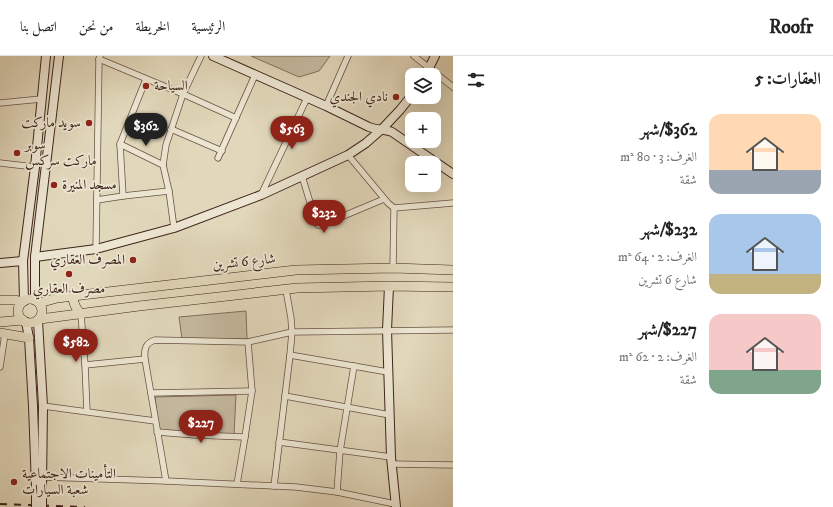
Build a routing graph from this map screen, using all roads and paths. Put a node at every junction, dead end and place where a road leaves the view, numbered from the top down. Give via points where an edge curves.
1 (46, 56) edge
2 (59, 56) edge
3 (201, 56) edge
4 (213, 56) edge
5 (348, 56) edge
6 (414, 56) edge
7 (435, 56) edge
8 (99, 57) edge
9 (424, 68) edge
10 (429, 68) edge
11 (255, 75) junction
12 (146, 79) junction
13 (441, 80) edge
14 (453, 87) edge
15 (184, 94) junction
16 (307, 98) junction
17 (41, 99) junction
18 (0, 103) edge
19 (405, 104) edge
20 (326, 106) junction
21 (236, 118) junction
22 (172, 129) junction
23 (382, 130) junction
24 (120, 144) junction
25 (222, 151) junction
26 (348, 155) junction
27 (218, 158) dead end
28 (0, 163) edge
29 (164, 165) junction
30 (35, 167) junction
31 (453, 174) edge
32 (302, 176) junction
33 (169, 191) junction
34 (261, 195) junction
35 (123, 196) junction
36 (384, 199) junction
37 (97, 200) junction
38 (453, 203) edge
39 (394, 208) junction
40 (174, 228) junction
41 (96, 249) junction
42 (35, 257) junction
43 (23, 261) junction
44 (0, 263) edge
45 (393, 268) junction
46 (453, 270) edge
47 (389, 286) junction
48 (453, 287) edge
49 (286, 290) junction
50 (73, 296) junction
51 (0, 300) edge
52 (24, 301) junction
53 (37, 302) junction
54 (80, 314) junction
55 (39, 320) junction
56 (24, 321) junction
57 (0, 322) edge
58 (387, 330) junction
59 (453, 330) edge
60 (292, 332) junction
61 (3, 333) edge
62 (28, 338) junction
63 (248, 342) junction
64 (290, 354) junction
65 (145, 359) junction
66 (85, 365) junction
67 (354, 366) junction
68 (0, 367) edge
69 (388, 372) junction
70 (252, 391) junction
71 (151, 393) junction
72 (285, 396) junction
73 (43, 406) junction
74 (348, 408) junction
75 (87, 411) junction
76 (390, 415) junction
77 (155, 421) junction
78 (157, 432) junction
79 (246, 437) junction
80 (279, 442) junction
81 (340, 451) junction
82 (392, 461) junction
83 (453, 465) edge
84 (166, 481) junction
85 (40, 483) junction
86 (237, 484) junction
87 (274, 486) junction
88 (336, 492) junction
89 (396, 506) edge
90 (36, 507) edge
91 (42, 507) edge

1 - 17 street
2 - 42 street
3 - 15 street
4 - 11 street
5 - 20 street
6 - 9 street
7 - 10 street
8 - 12 street
8 - 37 street
11 - 16 street
11 - 21 street
12 - 15 street
12 - 24 street
13 - 14 street
15 - 21 street
15 - 22 street
16 - 20 street
16 - 34 street
17 - 18 street
17 - 30 street
19 - 23 street
20 - 23 street via 368,127
21 - 25 street
22 - 25 street
22 - 29 street via 166,145
23 - 26 street
23 - 31 street via 390,131
24 - 29 street
24 - 35 street
25 - 27 street
26 - 32 street
26 - 36 street
28 - 30 street
29 - 33 street
30 - 43 street
32 - 34 street
32 - 36 street via 318,225
33 - 35 street
33 - 40 street
34 - 40 street
35 - 37 street
36 - 39 street
37 - 41 street
38 - 39 street
39 - 45 street
40 - 41 street
41 - 42 street
42 - 53 street
43 - 44 street
43 - 52 street
45 - 46 main road, شارع 6 تشرين
45 - 50 main road, شارع 6 تشرين via 296,270
47 - 48 main road
47 - 49 main road
47 - 58 street
49 - 54 main road
49 - 60 street
50 - 53 main road, شارع 6 تشرين
50 - 54 main road
51 - 52 main road
52 - 53 main road
52 - 56 main road via 19,311
53 - 55 main road via 42,311
54 - 55 main road
54 - 66 street
55 - 56 main road via 34,323
55 - 73 street
56 - 57 main road
56 - 62 street
58 - 59 street
58 - 60 street
58 - 69 street
60 - 63 street
60 - 64 street
61 - 62 main road
61 - 68 street
62 - 85 street
63 - 65 street via 155,340 147,344
63 - 70 street
64 - 67 street
64 - 72 street
65 - 66 street
65 - 71 street
66 - 75 street
67 - 69 street
67 - 74 street
69 - 76 street
70 - 71 street
70 - 79 street
71 - 77 street
72 - 74 street
72 - 80 street
73 - 75 street
73 - 85 street
74 - 76 street
74 - 81 street
75 - 77 street
76 - 82 street
77 - 78 street
78 - 79 street
78 - 84 street
79 - 86 street
80 - 81 street
80 - 87 street
81 - 82 street
81 - 88 street
82 - 83 street
82 - 89 street
84 - 85 street
84 - 86 street
85 - 90 street, bridge
85 - 91 street, bridge
86 - 87 street
87 - 88 street
88 - 89 street

